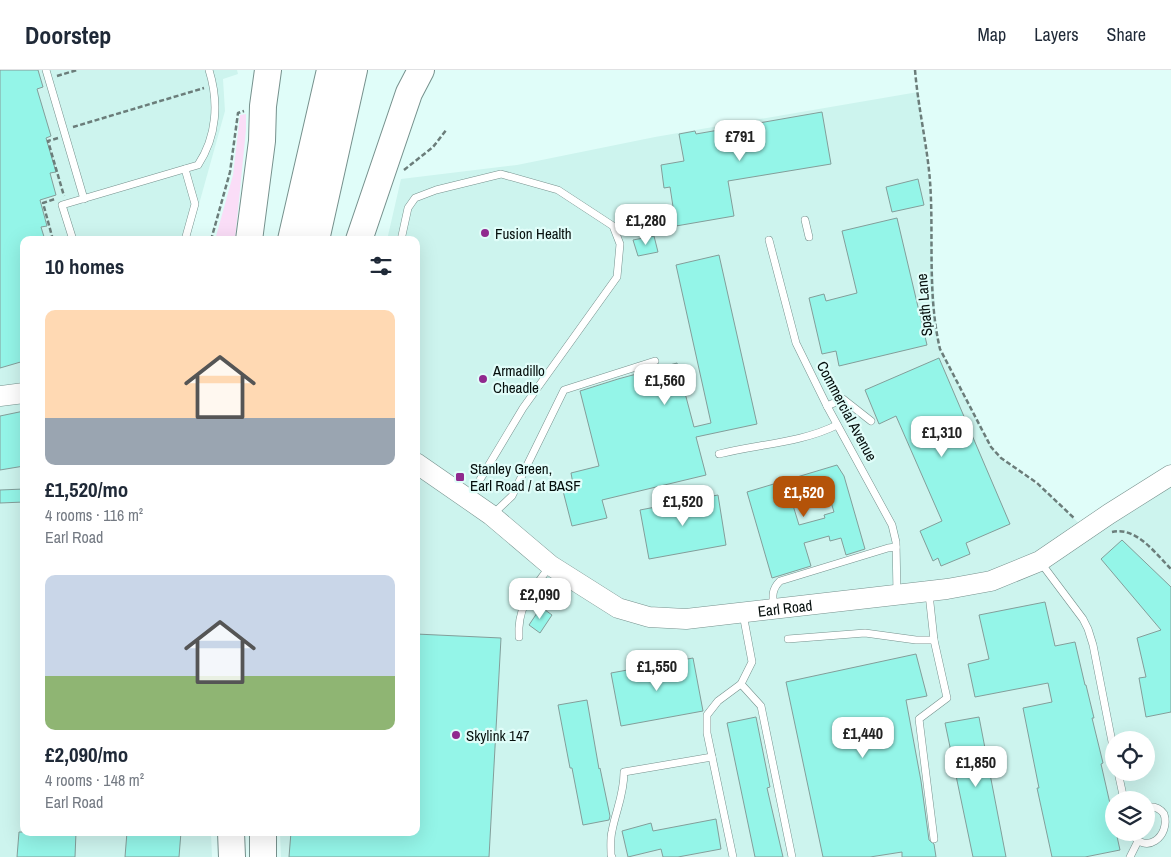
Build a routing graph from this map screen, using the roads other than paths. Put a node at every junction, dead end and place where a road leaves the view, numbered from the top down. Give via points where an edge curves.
1 (46, 70) edge
2 (210, 70) edge
3 (268, 70) edge
4 (330, 70) edge
5 (354, 70) edge
6 (421, 70) edge
7 (185, 169) junction
8 (84, 199) junction
9 (805, 220) dead end
10 (72, 236) edge
11 (186, 236) edge
12 (250, 236) edge
13 (292, 236) edge
14 (317, 236) edge
15 (361, 236) edge
16 (402, 236) edge
17 (809, 237) dead end
18 (769, 240) dead end
19 (655, 361) dead end
20 (20, 394) edge
21 (0, 396) edge
22 (827, 406) junction
23 (871, 421) dead end
24 (838, 425) junction
25 (719, 454) dead end
26 (420, 466) edge
27 (1171, 475) edge
28 (469, 499) junction
29 (491, 515) junction
30 (896, 547) junction
31 (1040, 561) junction
32 (550, 566) junction
33 (928, 591) junction
34 (898, 594) junction
35 (774, 610) junction
36 (743, 614) junction
37 (519, 637) dead end
38 (788, 639) dead end
39 (934, 640) junction
40 (741, 684) junction
41 (1110, 731) edge
42 (712, 757) junction
43 (1155, 807) edge
44 (934, 838) dead end
45 (1138, 842) joint
46 (612, 857) edge
47 (733, 857) edge
48 (792, 857) edge
49 (1130, 857) edge

1 - 8 lane
2 - 7 lane via 215,120 210,142 198,165
3 - 12 highway
4 - 13 highway
5 - 14 highway
6 - 15 highway via 409,93
7 - 8 lane
7 - 11 lane via 195,204
8 - 10 lane via 62,205
9 - 17 lane
16 - 28 lane via 408,208 415,198 501,174 558,190 613,226 620,244 617,277 523,408
18 - 22 lane, Commercial Avenue via 793,334
19 - 29 lane via 564,390 512,496
20 - 21 street
22 - 23 lane via 842,399
22 - 24 lane, Commercial Avenue
24 - 25 lane via 783,442
24 - 30 lane, Commercial Avenue via 892,525
26 - 28 street, Earl Road
27 - 31 street, Earl Road
28 - 29 street, Earl Road
29 - 32 street, Earl Road
30 - 34 lane, Commercial Avenue
30 - 35 lane via 780,581 772,596
31 - 33 street, Earl Road via 991,581
31 - 41 lane via 1088,628
32 - 36 street, Earl Road via 618,608 649,617 686,619
32 - 37 lane via 521,610
33 - 34 street, Earl Road
33 - 39 lane
34 - 35 street, Earl Road
35 - 36 street, Earl Road
36 - 40 lane via 752,662
38 - 39 lane via 865,633
39 - 44 lane via 947,698 919,719
40 - 42 lane via 718,701 707,715
40 - 48 lane via 761,706
42 - 46 lane via 624,772 612,832
42 - 47 lane
43 - 45 lane via 1168,822 1168,828 1157,843
45 - 49 lane

